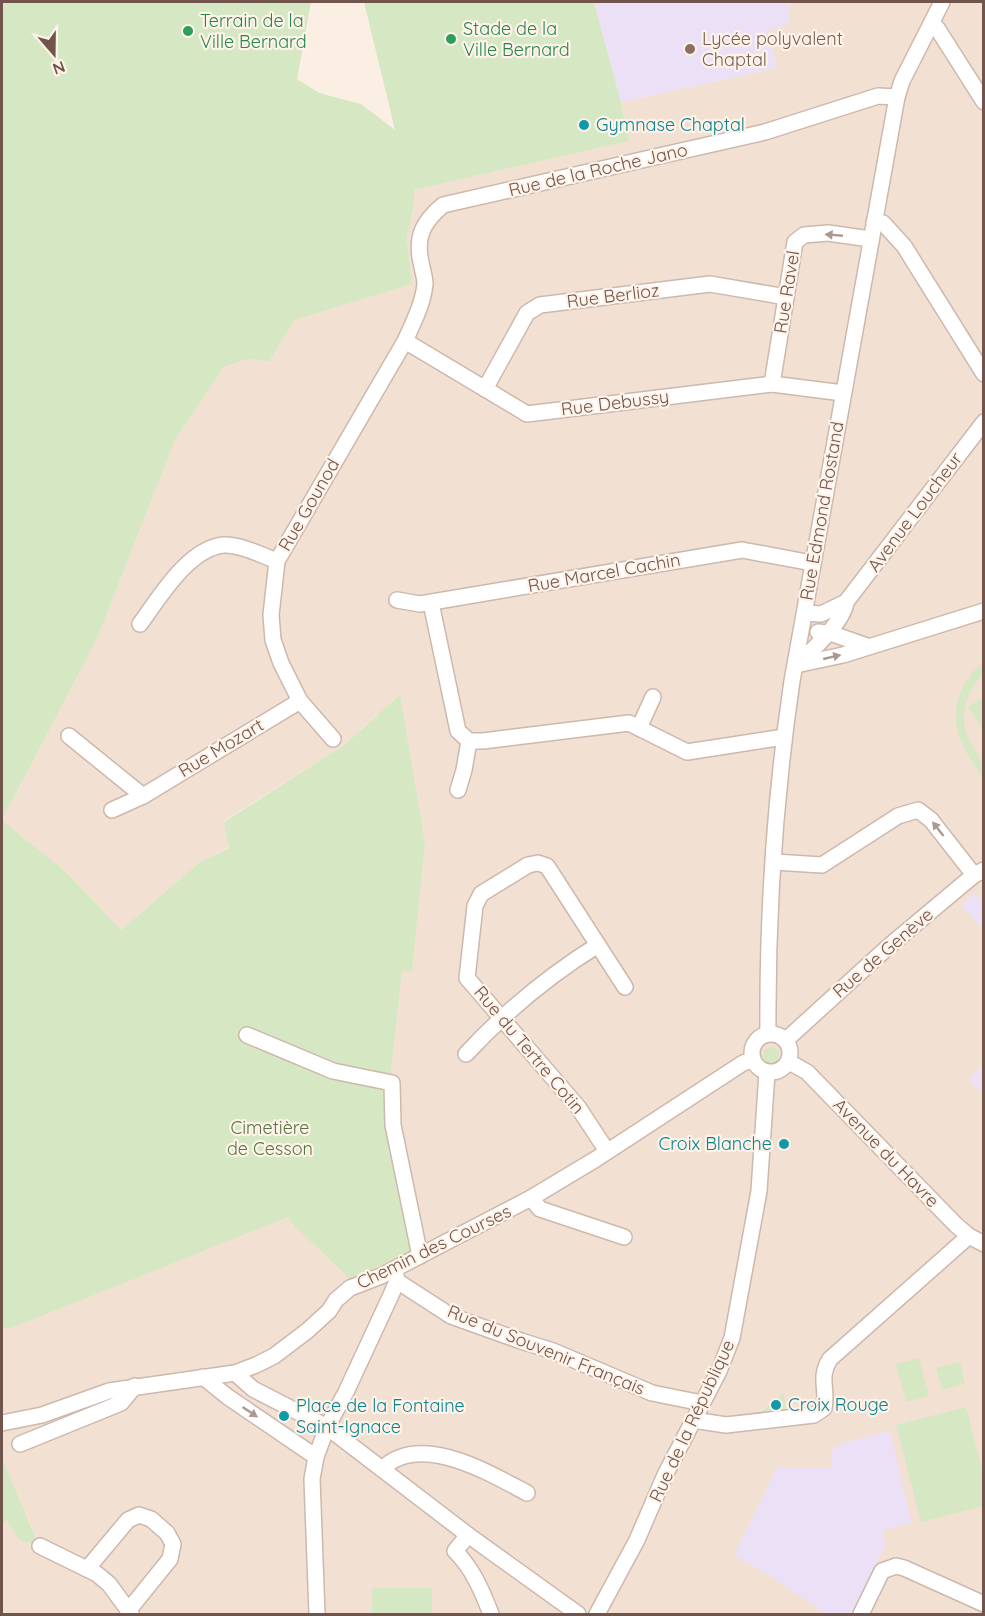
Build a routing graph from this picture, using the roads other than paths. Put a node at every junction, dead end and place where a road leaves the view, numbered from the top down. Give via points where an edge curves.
1 (942, 2) edge
2 (931, 24) junction
3 (897, 97) junction
4 (984, 102) edge
5 (874, 222) junction
6 (870, 239) junction
7 (786, 297) junction
8 (405, 341) junction
9 (984, 374) edge
10 (772, 384) junction
11 (485, 388) junction
12 (843, 393) junction
13 (984, 422) edge
14 (277, 561) junction
15 (812, 562) junction
16 (397, 600) dead end
17 (846, 602) junction
18 (431, 603) junction
19 (984, 611) edge
20 (805, 613) junction
21 (140, 624) dead end
22 (802, 631) junction
23 (827, 633) junction
24 (867, 646) junction
25 (796, 665) junction
26 (652, 697) dead end
27 (300, 701) junction
28 (639, 728) junction
29 (69, 736) dead end
30 (784, 737) junction
31 (333, 739) dead end
32 (469, 741) junction
33 (458, 790) dead end
34 (143, 796) junction
35 (112, 810) dead end
36 (774, 862) junction
37 (979, 873) edge
38 (598, 945) junction
39 (625, 987) dead end
40 (500, 1018) junction
41 (768, 1034) junction
42 (247, 1035) dead end
43 (786, 1040) junction
44 (466, 1054) dead end
45 (753, 1060) junction
46 (789, 1062) junction
47 (767, 1072) junction
48 (607, 1151) junction
49 (531, 1198) junction
50 (969, 1236) junction
51 (624, 1238) dead end
52 (984, 1244) edge
53 (420, 1256) junction
54 (396, 1275) junction
55 (235, 1372) junction
56 (203, 1377) junction
57 (135, 1386) junction
58 (702, 1403) junction
59 (693, 1420) junction
60 (2, 1423) edge
61 (327, 1427) junction
62 (20, 1444) dead end
63 (316, 1457) junction
64 (382, 1469) junction
65 (526, 1493) dead end
66 (468, 1535) junction
67 (40, 1546) dead end
68 (87, 1569) junction
69 (984, 1604) edge
70 (130, 1612) edge
71 (602, 1613) edge
72 (317, 1614) edge
73 (491, 1614) edge
74 (578, 1614) edge
75 (861, 1614) edge

1 - 2 street, Rue Edmond Rostand
2 - 3 street, Rue Edmond Rostand
2 - 4 street
3 - 5 street, Rue Edmond Rostand
3 - 8 street, Rue de la Roche Jano via 878,96 765,132 443,205 429,217 421,234 418,249 425,283
5 - 6 street, Rue Edmond Rostand
5 - 9 street via 884,223 904,246
6 -> 7 street, Rue Ravel via 828,233 799,238 795,242
6 - 12 street, Rue Edmond Rostand
7 - 10 street, Rue Ravel
7 - 11 street, Rue Berlioz via 710,284 540,305 527,313
8 - 11 street, Rue Debussy
8 - 14 street, Rue Gounod
10 - 11 street, Rue Debussy via 527,414
10 - 12 street, Rue Debussy
12 - 15 street, Rue Edmond Rostand
13 - 17 street, Avenue Loucheur
14 - 21 street via 223,545 206,550 177,575
14 - 27 street, Rue Gounod via 271,615 273,640
15 - 18 street, Rue Marcel Cachin via 742,550
15 - 20 street, Rue Edmond Rostand
16 - 18 street, Rue Marcel Cachin
17 - 20 street, Avenue Loucheur via 821,614
17 - 23 street, Avenue Loucheur via 845,611
18 - 32 street via 458,731
19 - 24 street
20 - 22 street, Rue Edmond Rostand
22 - 23 street
22 - 25 street, Rue Edmond Rostand
23 - 24 street
23 - 25 street, Avenue Loucheur
25 -> 24 street
25 - 30 street, Rue Edmond Rostand
26 - 28 street
27 - 31 street, Rue Gounod
27 - 34 street, Rue Mozart
28 - 30 street via 687,752
28 - 32 street via 629,723
29 - 34 street
30 - 36 street, Rue Edmond Rostand
32 - 33 street
34 - 35 street, Rue Mozart
37 -> 36 street via 918,810 898,816 822,865
36 - 41 street, Rue Edmond Rostand
37 - 43 street, Rue de Genève via 888,947
38 - 39 street
38 - 40 street via 556,971
38 - 40 street, Rue du Tertre Cotin via 547,866 528,865 481,894 476,906 468,978
40 - 44 street
40 - 48 street, Rue du Tertre Cotin via 578,1107
41 - 43 street
41 - 45 street via 754,1044
42 - 53 street via 333,1071 392,1083 393,1125
43 - 46 street
45 - 47 street
45 - 48 street, Chemin des Courses
46 - 47 street via 782,1070
46 - 50 street, Avenue du Havre via 807,1072
47 - 58 street, Rue de la République via 759,1191 738,1314 719,1371
48 - 49 street, Chemin des Courses
49 - 51 street via 540,1209
49 - 53 street, Chemin des Courses
50 - 52 street, Avenue du Havre
50 - 59 street via 830,1359 823,1370 824,1408 814,1415 726,1425
53 - 54 street, Chemin des Courses
54 - 55 street, Chemin des Courses via 350,1288 330,1311 290,1344 256,1365
54 - 58 street, Rue du Souvenir Français via 451,1316 553,1351 652,1393
54 - 61 street via 376,1330
55 - 56 street, Chemin des Courses
55 - 61 street via 252,1389
56 - 57 street, Chemin des Courses
56 -> 63 street
57 - 60 street, Chemin des Courses via 42,1415
57 - 62 street via 121,1402
58 - 59 street, Rue de la République
59 - 71 street, Rue de la République
61 - 63 street
61 - 64 street
63 - 72 street via 312,1479
64 - 65 street via 402,1456 446,1456
64 - 66 street
66 - 73 street via 455,1551 475,1575
66 - 74 street
67 - 68 street
68 - 70 street via 108,1584
68 - 70 street via 128,1520 139,1515 151,1518 167,1533 173,1544 170,1559
69 - 75 street via 896,1566 882,1571

